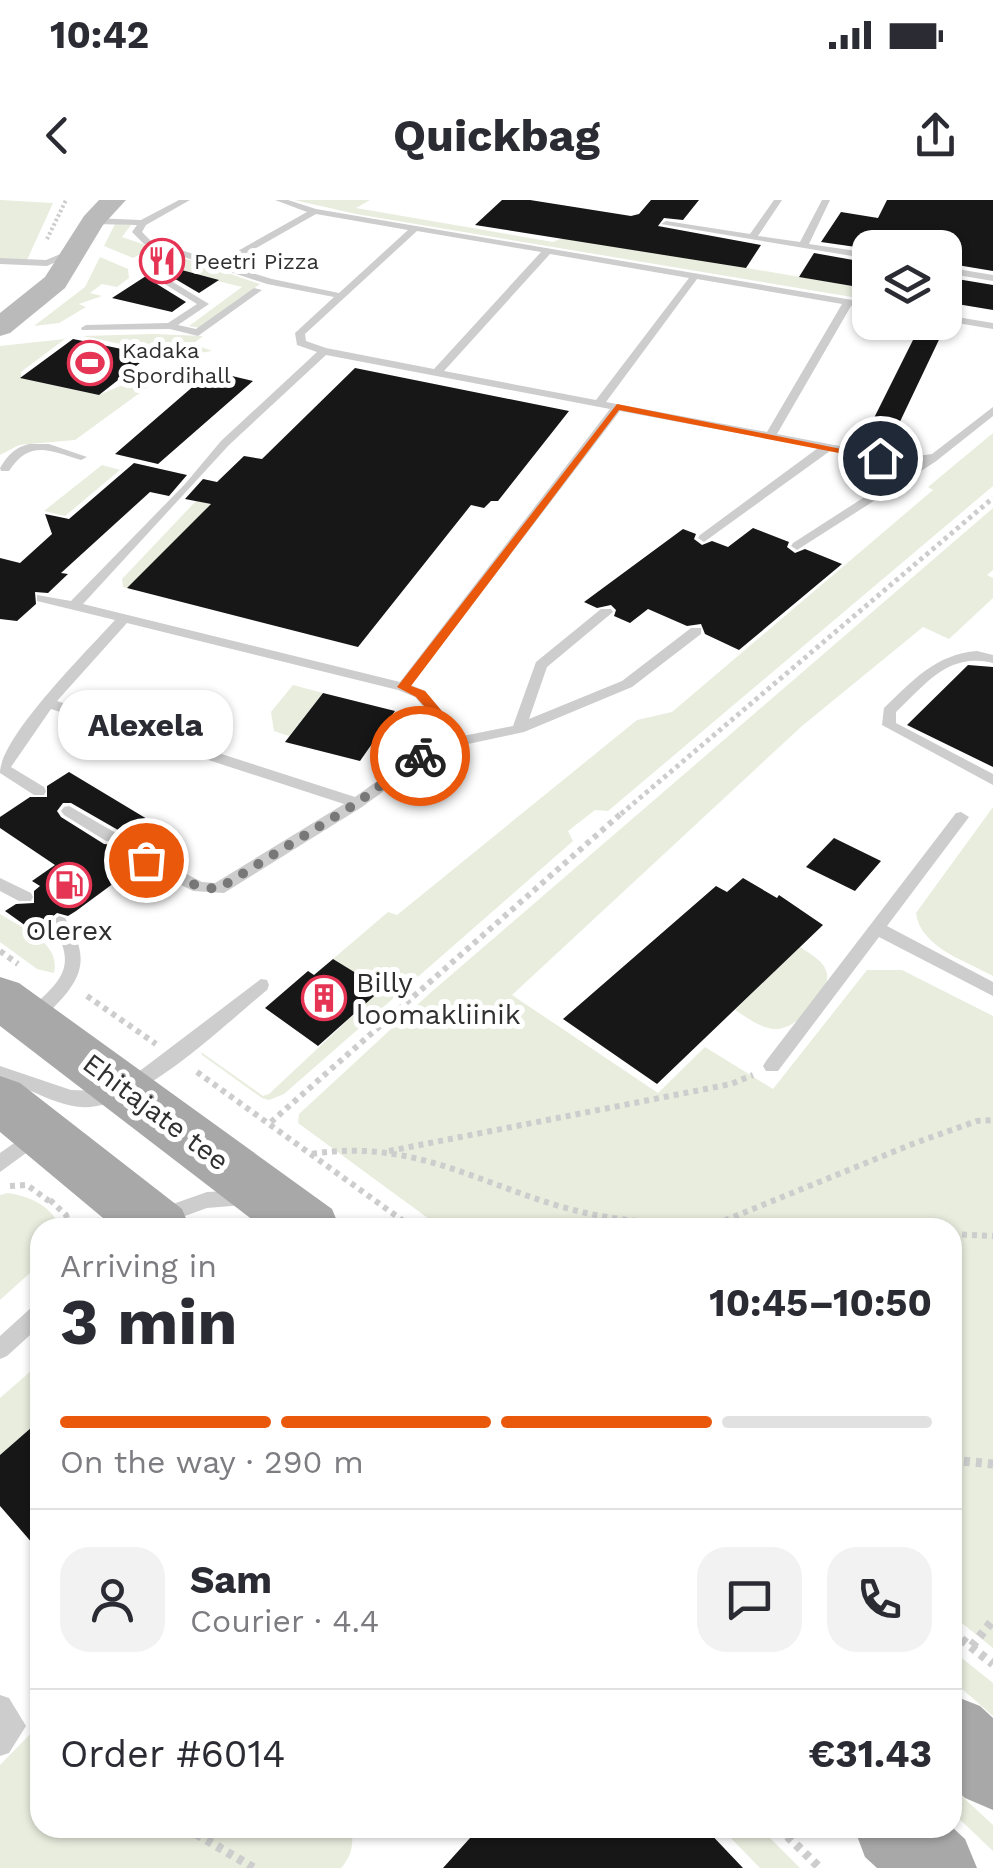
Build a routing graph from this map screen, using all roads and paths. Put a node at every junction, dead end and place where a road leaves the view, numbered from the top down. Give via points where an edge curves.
1 (66, 200) edge
2 (113, 200) edge
3 (186, 200) edge
4 (279, 200) edge
5 (778, 200) edge
6 (826, 200) edge
7 (95, 210) edge
8 (315, 211) junction
9 (143, 223) junction
10 (666, 224) dead end
11 (415, 228) junction
12 (754, 235) junction
13 (804, 244) junction
14 (73, 252) junction
15 (547, 252) junction
16 (852, 253) edge
17 (44, 256) junction
18 (0, 262) edge
19 (219, 265) junction
20 (962, 273) edge
21 (158, 276) dead end
22 (695, 276) junction
23 (993, 278) edge
24 (257, 290) dead end
25 (341, 296) junction
26 (848, 302) junction
27 (852, 303) edge
28 (0, 304) edge
29 (962, 321) edge
30 (170, 326) junction
31 (993, 326) edge
32 (0, 327) edge
33 (86, 328) dead end
34 (324, 351) junction
35 (437, 372) junction
36 (599, 403) junction
37 (617, 407) junction
38 (993, 410) edge
39 (770, 436) junction
40 (826, 448) junction
41 (935, 457) junction
42 (81, 458) dead end
43 (5, 469) dead end
44 (993, 498) edge
45 (704, 538) dead end
46 (797, 546) dead end
47 (42, 598) dead end
48 (74, 606) junction
49 (606, 612) dead end
50 (123, 620) junction
51 (696, 631) dead end
52 (993, 660) edge
53 (404, 687) junction
54 (48, 703) junction
55 (519, 729) junction
56 (435, 746) junction
57 (993, 780) edge
58 (38, 792) dead end
59 (357, 803) junction
60 (69, 811) dead end
61 (960, 817) dead end
62 (111, 838) dead end
63 (146, 860) dead end
64 (0, 884) edge
65 (25, 897) dead end
66 (59, 922) dead end
67 (879, 929) junction
68 (261, 985) dead end
69 (993, 990) edge
70 (87, 996) dead end
71 (15, 1008) edge
72 (772, 1066) joint
73 (142, 1067) junction
74 (196, 1072) dead end
75 (0, 1073) edge
76 (993, 1120) edge
77 (270, 1122) junction
78 (14, 1131) edge
79 (384, 1152) junction
80 (312, 1154) junction
81 (0, 1190) edge
82 (58, 1193) dead end
83 (49, 1201) junction
84 (290, 1212) edge
85 (67, 1218) edge
86 (141, 1218) edge
87 (167, 1218) edge
88 (399, 1218) edge
89 (643, 1218) edge
90 (729, 1218) edge
91 (962, 1234) edge
92 (993, 1236) edge
93 (30, 1322) edge
94 (0, 1349) edge
95 (962, 1461) edge
96 (993, 1464) edge
97 (993, 1620) edge
98 (962, 1639) edge
99 (972, 1646) junction
100 (993, 1664) edge
101 (0, 1707) edge
102 (962, 1743) edge
103 (0, 1744) edge
104 (993, 1770) edge
105 (203, 1838) edge
106 (789, 1838) edge
107 (904, 1838) edge
108 (254, 1868) edge
109 (820, 1868) edge
110 (936, 1868) edge

1 - 17 path
2 - 7 main road
3 - 9 lane
4 - 8 lane
5 - 12 lane
6 - 13 lane
7 - 9 lane
7 - 14 main road
7 - 17 main road
8 - 11 lane
8 - 19 lane
9 - 19 lane via 137,232 146,242
10 - 12 lane
11 - 15 lane
11 - 25 lane
12 - 13 lane
13 - 16 lane
14 - 17 lane
14 - 32 main road via 55,282
15 - 22 lane
15 - 35 lane
17 - 18 lane
17 - 28 main road
19 - 25 lane
20 - 23 lane
21 - 30 lane via 204,304
22 - 26 lane
22 - 36 lane
24 - 30 lane via 198,333
25 - 34 lane via 300,333 301,343
26 - 27 lane
26 - 39 lane
29 - 31 lane
30 - 33 lane
34 - 35 lane
34 - 48 lane via 225,444
35 - 36 lane
36 - 37 lane
37 - 39 lane
37 - 53 lane
38 - 41 lane
39 - 40 lane
40 - 41 lane via 902,461
40 - 45 lane
41 - 46 lane
42 - 43 lane via 48,446 26,447
44 - 77 path
47 - 48 lane
48 - 50 lane
49 - 55 lane via 541,665
50 - 53 lane
50 - 54 lane
51 - 55 lane via 627,684
52 - 57 lane via 962,654 889,711 889,724 912,740
53 - 56 lane via 439,716
54 - 58 lane via 2,768
54 - 59 lane
55 - 56 lane
56 - 59 lane
59 - 63 lane via 218,889 199,887
60 - 62 lane
61 - 67 lane
64 - 65 lane
66 - 71 lane via 74,940 75,962 64,987
67 - 69 lane
67 - 72 lane
68 - 73 lane
70 - 73 path
71 - 73 main road, Ehitajate tee
72 - 79 path via 732,1084
73 - 75 lane via 101,1100 81,1100
73 - 84 main road, Ehitajate tee
74 - 77 path
76 - 90 path via 915,1143
77 - 80 path
78 - 86 main road
79 - 80 path
79 - 89 path via 574,1210
80 - 88 path
81 - 83 path via 28,1184
82 - 83 path
83 - 85 path
84 - 87 lane via 207,1200
91 - 92 path
93 - 94 lane
95 - 96 path
97 - 99 path
98 - 99 path
99 - 100 path
101 - 103 lane via 14,1726
102 - 104 main road
105 - 108 path
106 - 109 path
107 - 110 main road

